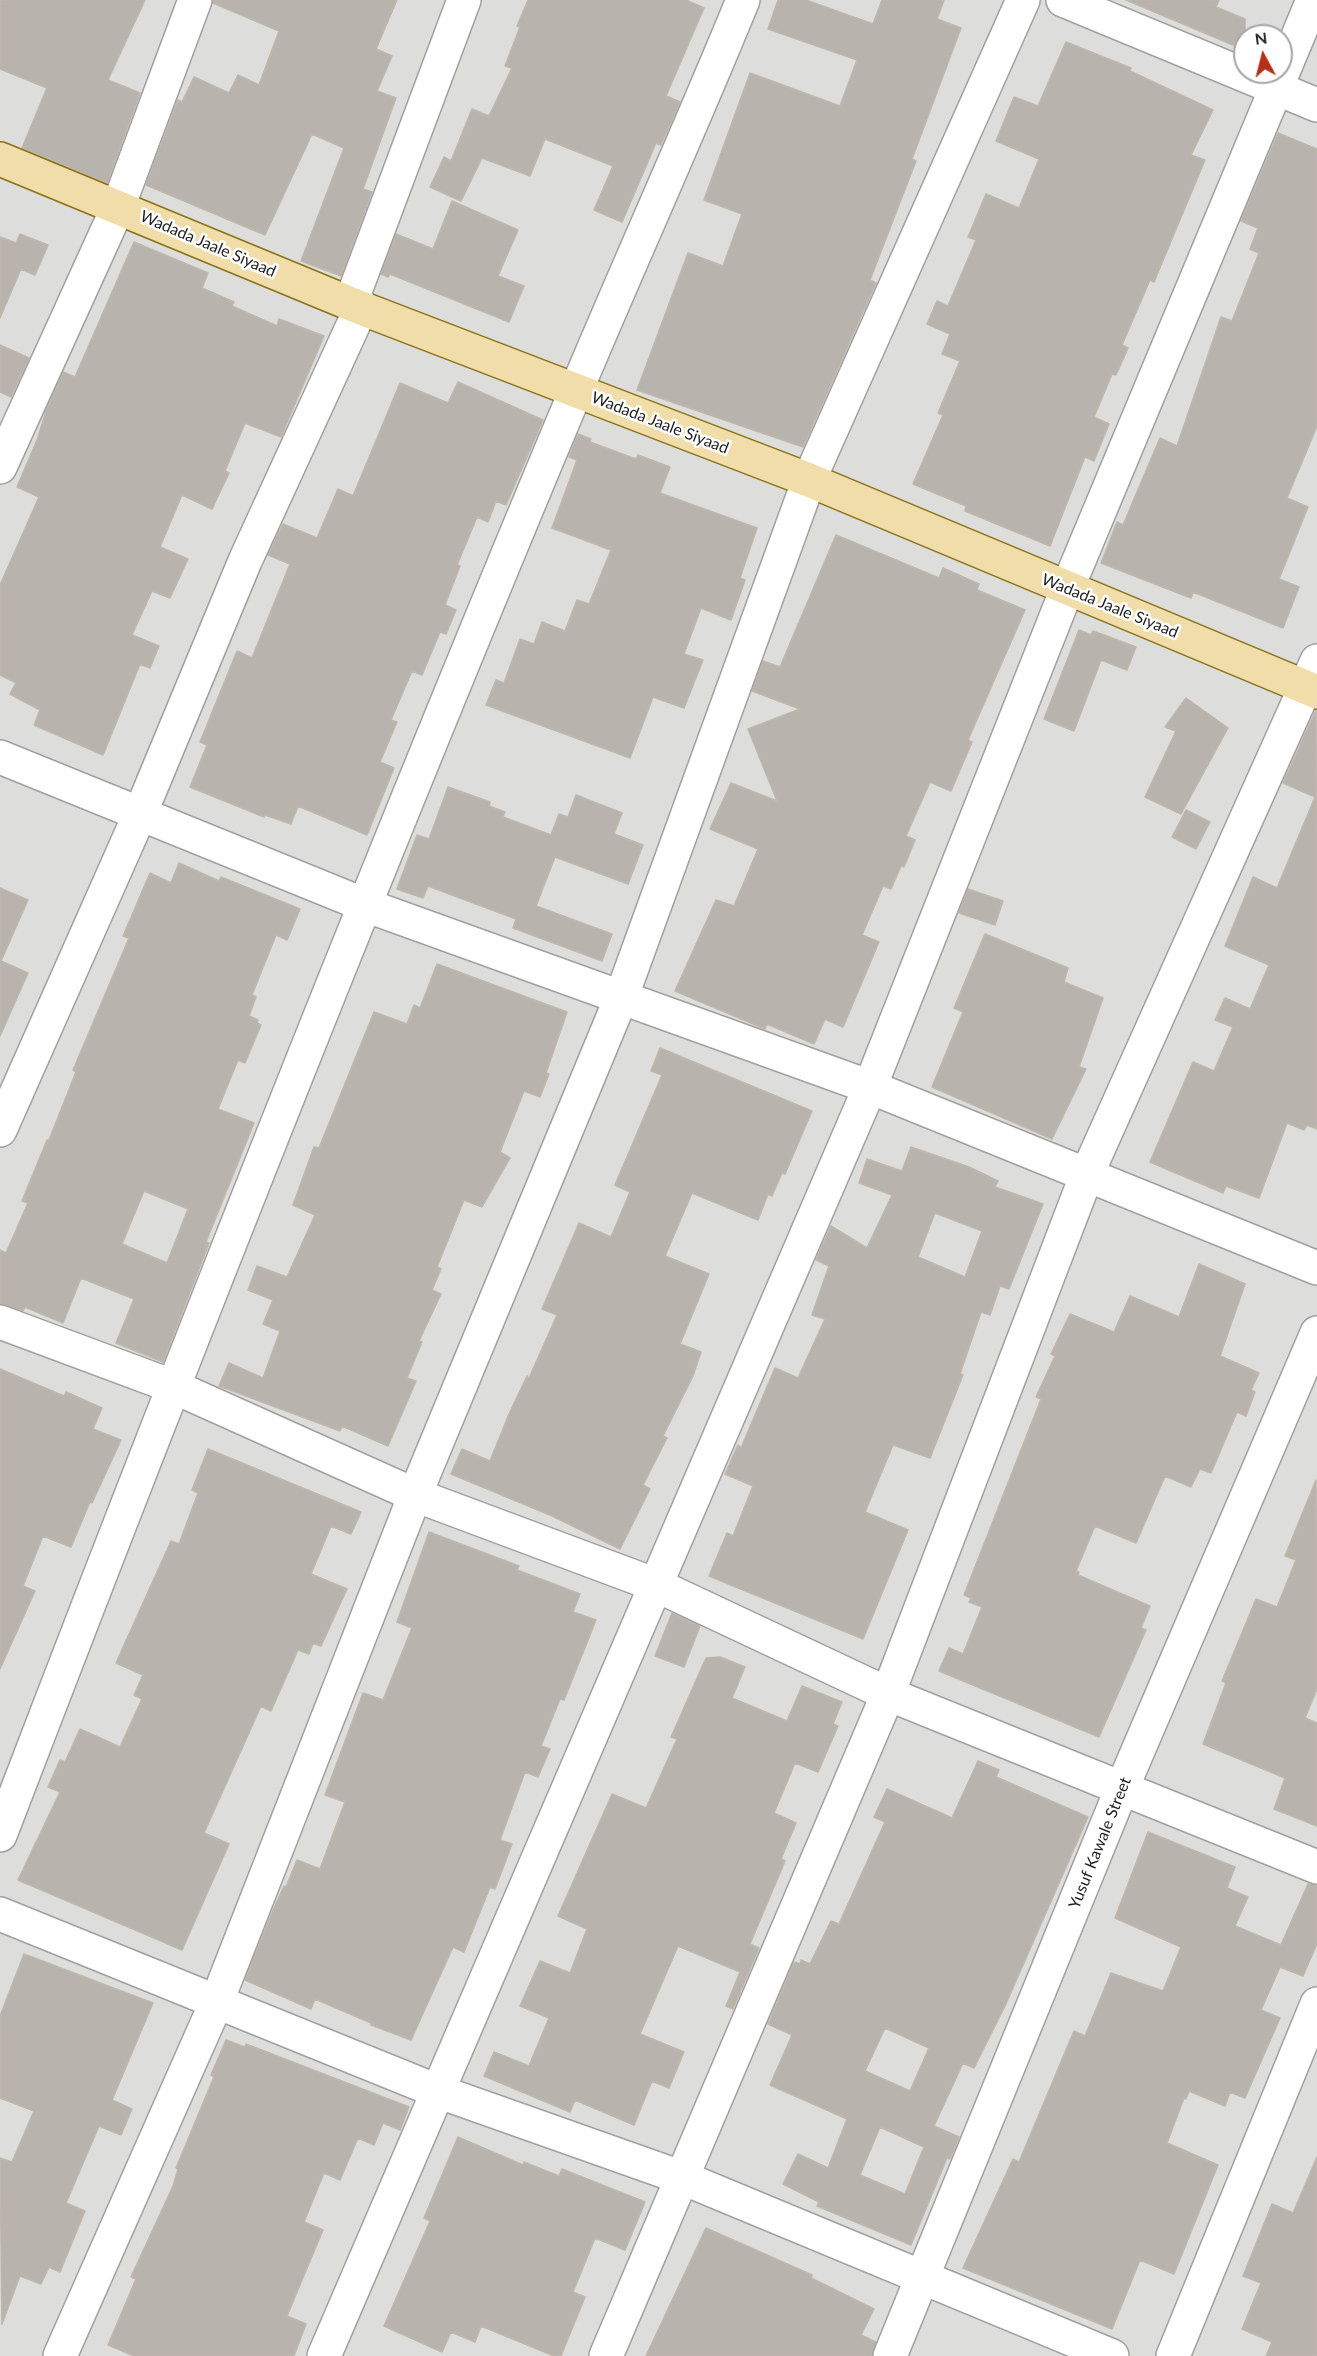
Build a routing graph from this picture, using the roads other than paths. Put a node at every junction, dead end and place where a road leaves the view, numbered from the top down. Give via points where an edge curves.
1 (195, 0) edge
2 (464, 0) edge
3 (743, 0) edge
4 (1023, 0) edge
5 (1063, 0) edge
6 (1313, 0) edge
7 (1278, 89) junction
8 (1317, 105) edge
9 (0, 159) edge
10 (118, 207) junction
11 (361, 308) junction
12 (576, 391) junction
13 (0, 467) edge
14 (809, 480) junction
15 (1068, 589) junction
16 (1314, 680) edge
17 (0, 757) edge
18 (140, 814) junction
19 (365, 905) junction
20 (621, 998) junction
21 (870, 1087) junction
22 (0, 1130) edge
23 (1087, 1174) junction
24 (1317, 1268) edge
25 (0, 1322) edge
26 (1317, 1333) edge
27 (172, 1386) junction
28 (415, 1495) junction
29 (656, 1585) junction
30 (888, 1694) junction
31 (1122, 1788) junction
32 (0, 1835) edge
33 (1317, 1867) edge
34 (0, 1914) edge
35 (217, 2001) junction
36 (1317, 2004) edge
37 (437, 2091) junction
38 (683, 2178) junction
39 (923, 2277) junction
40 (60, 2356) edge
41 (324, 2356) edge
42 (606, 2356) edge
43 (890, 2356) edge
44 (1112, 2356) edge
45 (1173, 2356) edge

1 - 10 street
2 - 11 street via 354,294
3 - 12 street
4 - 14 street
5 - 7 street
6 - 7 street
7 - 8 street
7 - 15 street
9 - 10 main road, Wadada Jaale Siyaad
10 - 11 main road, Wadada Jaale Siyaad
10 - 13 street
11 - 12 main road, Wadada Jaale Siyaad
11 - 18 street via 245,561
12 - 14 main road, Wadada Jaale Siyaad
12 - 19 street
14 - 15 main road, Wadada Jaale Siyaad
14 - 20 street
15 - 16 main road, Wadada Jaale Siyaad
15 - 21 street
16 - 23 street
17 - 18 street
18 - 19 street
18 - 22 street
19 - 20 street
19 - 27 street
20 - 21 street
20 - 28 street
21 - 23 street
21 - 29 street
23 - 24 street
23 - 30 street
25 - 27 street
26 - 31 street, Yusuf Kawale Street
27 - 28 street
27 - 32 street
28 - 29 street
28 - 35 street
29 - 30 street
29 - 37 street
30 - 31 street
30 - 38 street
31 - 33 street
31 - 39 street, Yusuf Kawale Street
34 - 35 street
35 - 37 street
35 - 40 street
36 - 45 street
37 - 38 street
37 - 41 street
38 - 39 street
38 - 42 street
39 - 43 street, Yusuf Kawale Street
39 - 44 street

